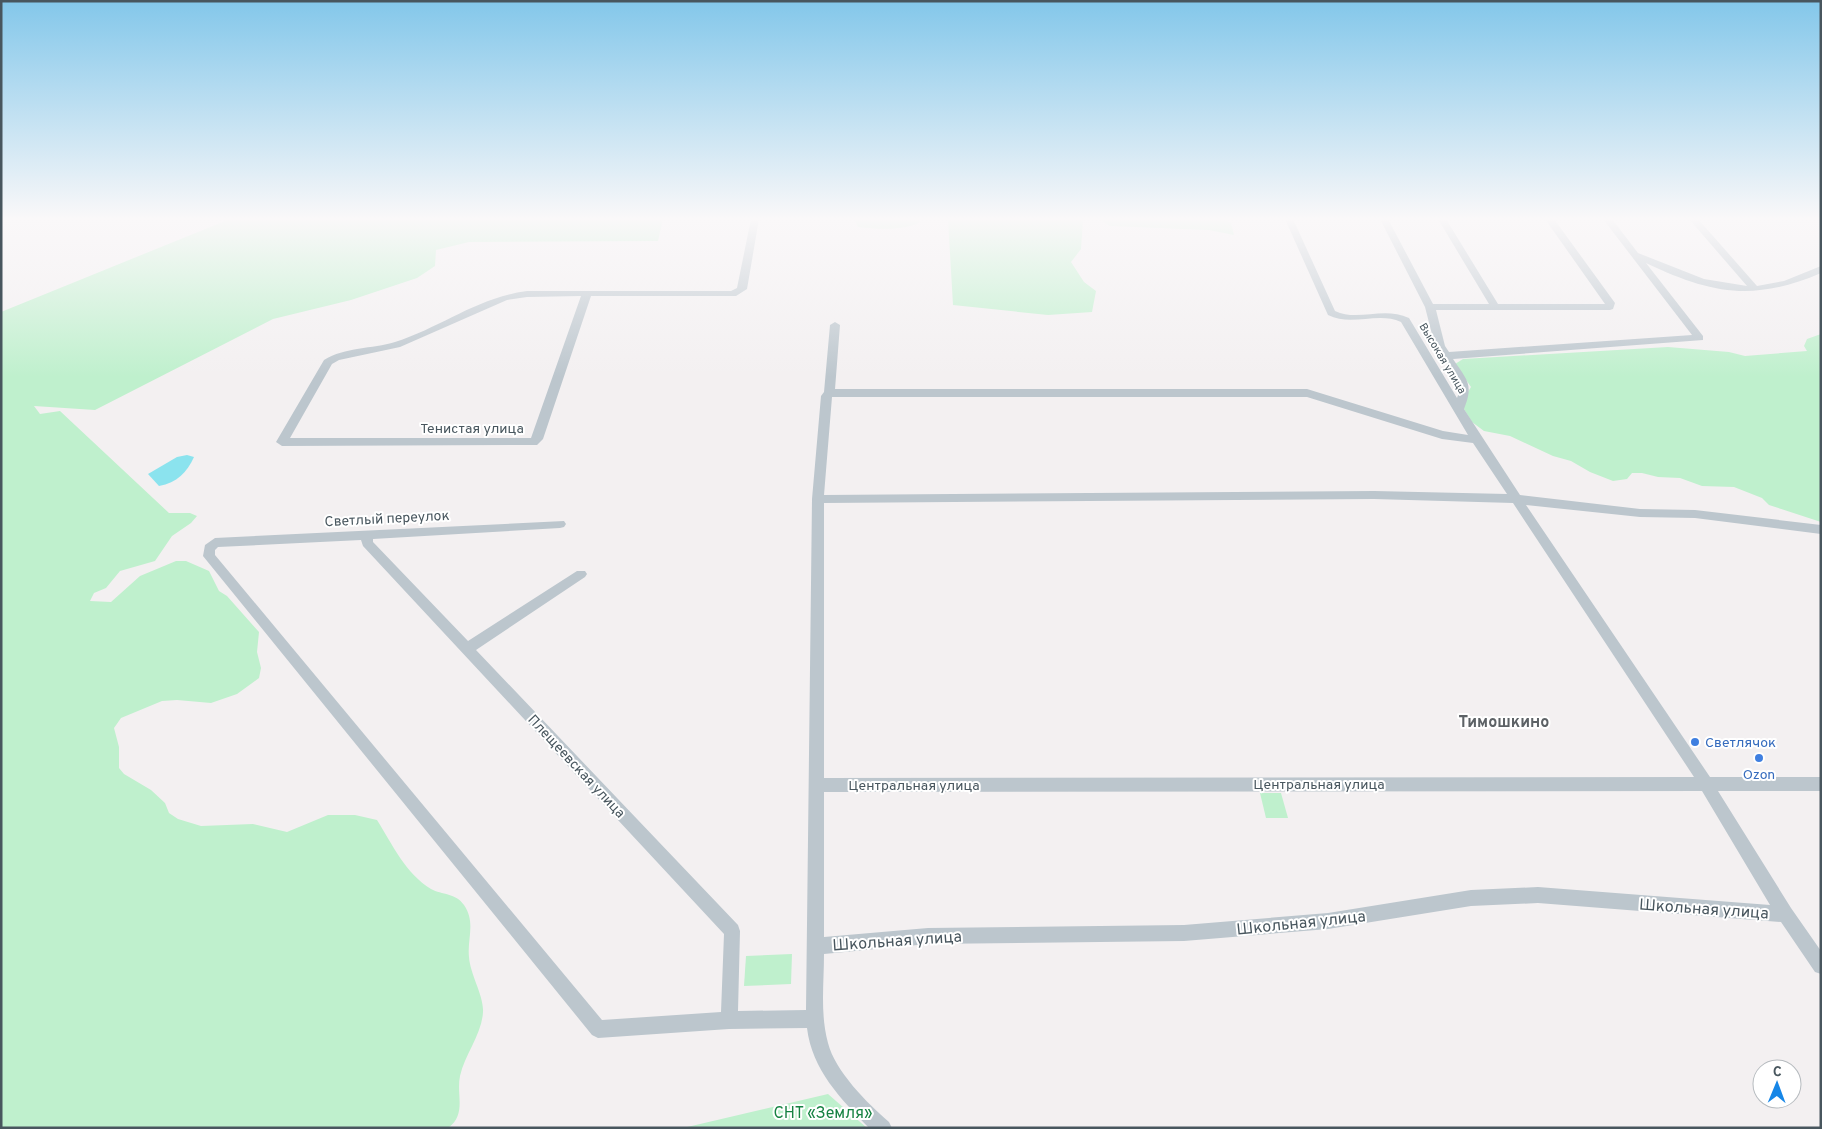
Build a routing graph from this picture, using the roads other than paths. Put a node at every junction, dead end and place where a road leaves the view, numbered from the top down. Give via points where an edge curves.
1 (745, 272) edge
2 (1313, 272) edge
3 (1412, 272) edge
4 (1474, 272) edge
5 (1586, 272) edge
6 (1648, 272) edge
7 (1674, 272) edge
8 (1740, 272) edge
9 (1815, 272) edge
10 (1755, 289) junction
11 (587, 293) junction
12 (1430, 307) junction
13 (1496, 308) junction
14 (836, 325) dead end
15 (1446, 356) junction
16 (829, 393) junction
17 (1459, 408) junction
18 (1478, 440) junction
19 (818, 499) junction
20 (1517, 500) junction
21 (560, 524) dead end
22 (1821, 530) edge
23 (367, 534) junction
24 (582, 574) dead end
25 (467, 649) junction
26 (1821, 784) edge
27 (818, 785) junction
28 (1707, 785) junction
29 (1785, 914) junction
30 (816, 946) junction
31 (1821, 966) edge
32 (815, 1019) junction
33 (729, 1020) junction
34 (883, 1128) edge

1 - 11 street via 742,289 738,292
2 - 17 street, Высокая улица via 1331,313 1339,316 1395,315 1405,320
3 - 12 street
4 - 13 street
5 - 13 street via 1610,307
6 - 15 street via 1699,338
7 - 10 street via 1727,286
8 - 10 street
9 - 10 street via 1796,280
11 - 11 street, Тенистая улица via 537,439 533,442 282,442 325,366 336,357 410,340 505,297
12 - 13 street
12 - 15 street
14 - 16 street
15 - 17 street via 1462,381 1464,390
16 - 18 street via 1307,393 1442,435
16 - 19 street via 826,396
17 - 18 street
18 - 20 street
19 - 20 street via 1374,495
19 - 27 street
20 - 22 street via 1640,513 1695,514
20 - 28 street
21 - 23 street, Светлый переулок
23 - 25 street, Плещеевская улица via 366,543
23 - 33 street, Светлый переулок via 216,543 209,548 209,556 598,1029
24 - 25 street
25 - 33 street, Плещеевская улица via 732,931
26 - 28 street, Центральная улица
27 - 28 street, Центральная улица
27 - 30 street
28 - 29 street
29 - 30 street, Школьная улица via 1504,895 1328,921 1184,933 928,936
29 - 31 street
30 - 32 street
32 - 33 street
32 - 34 street via 825,1062 839,1084

